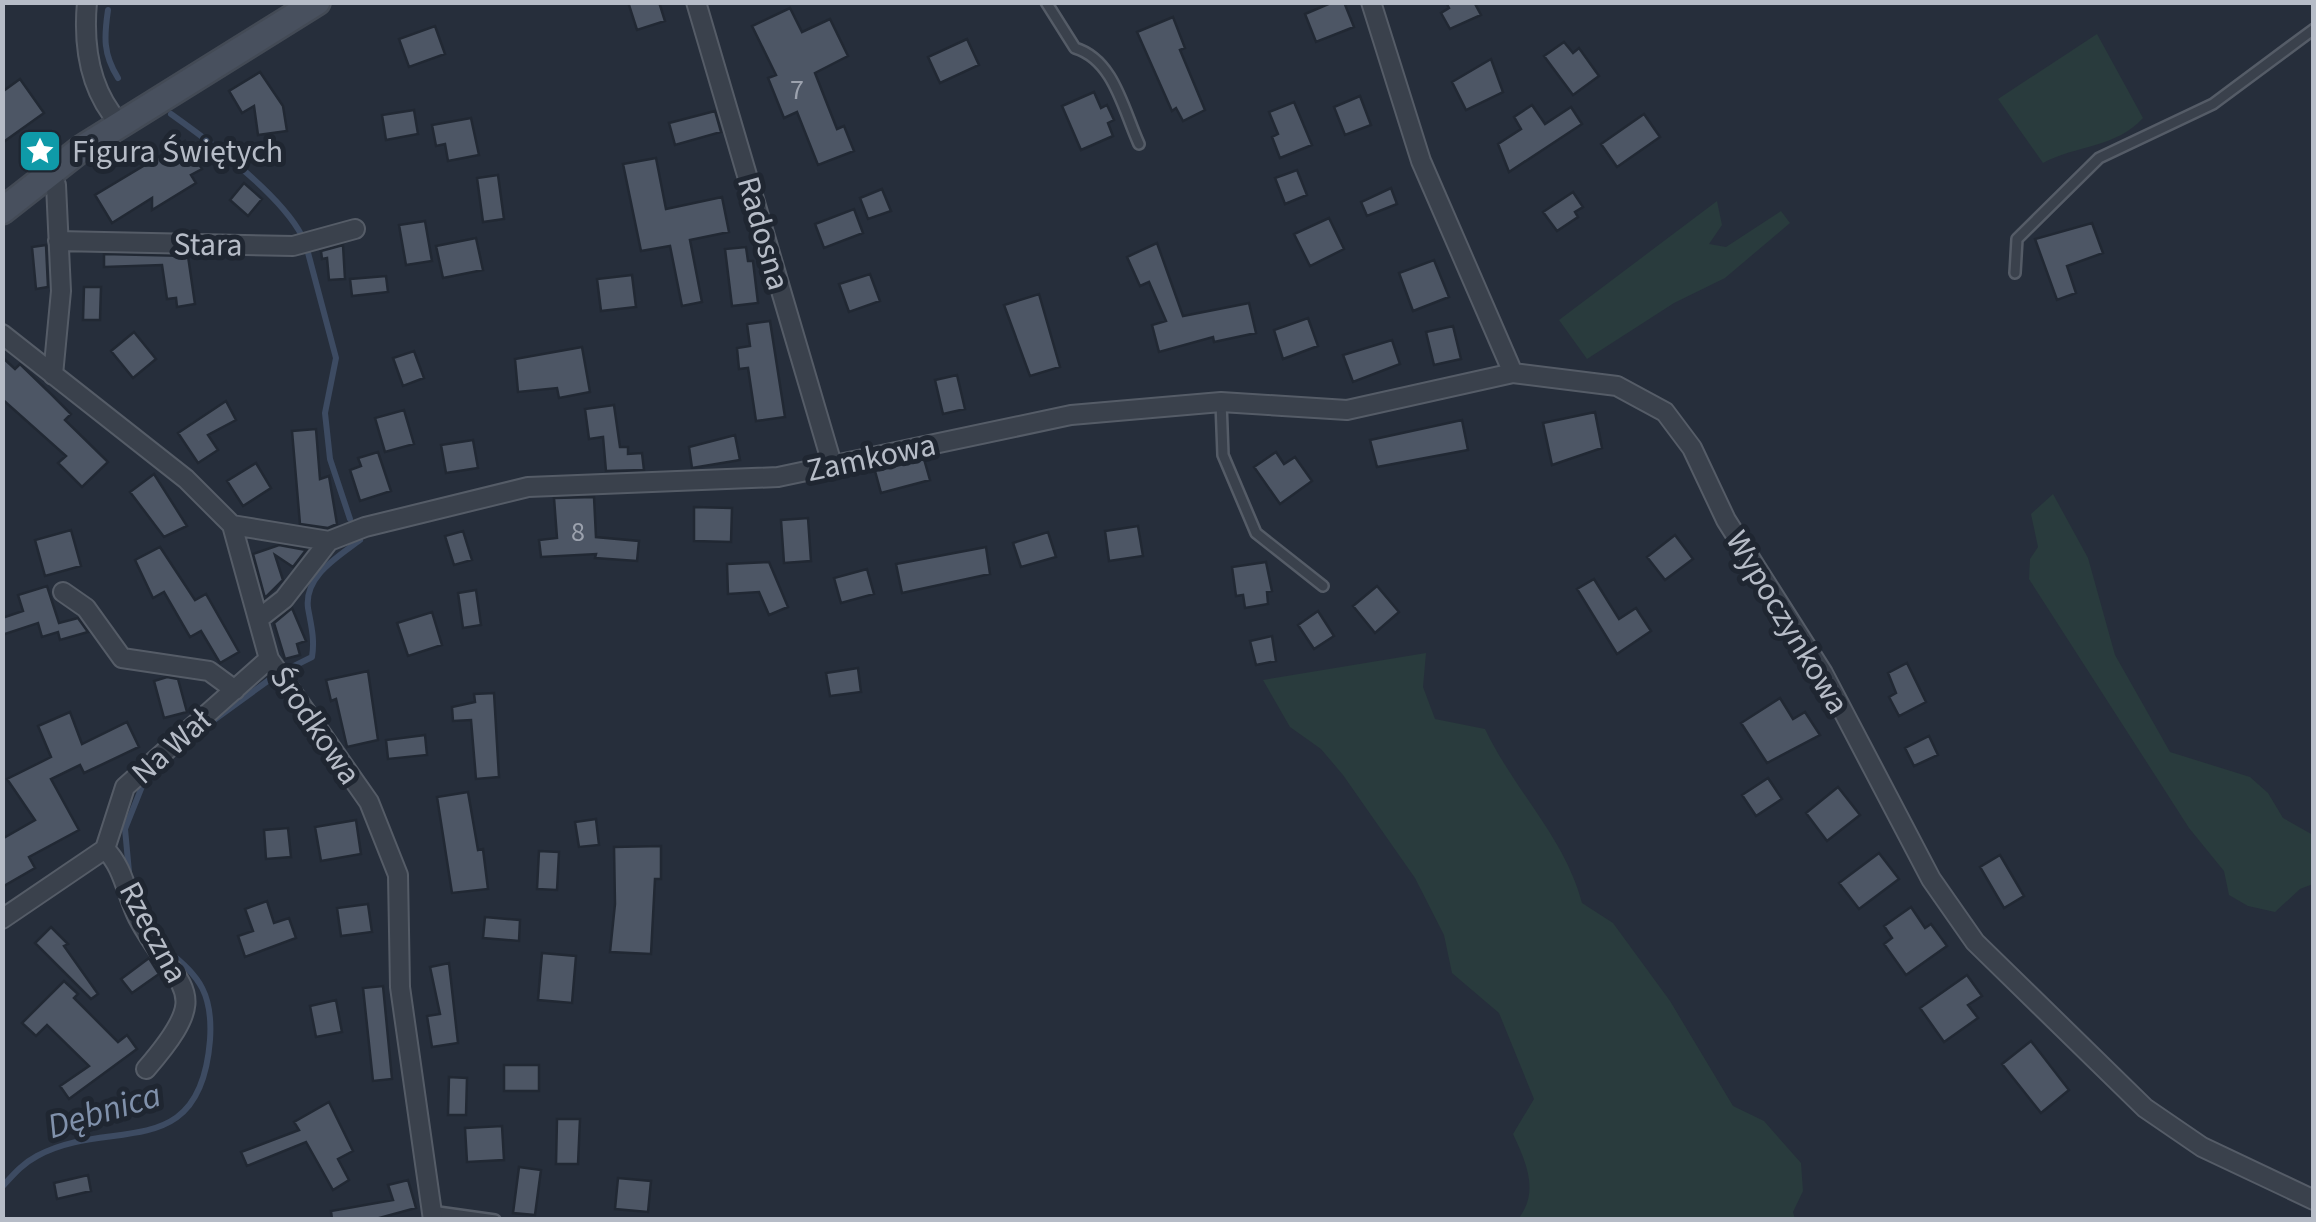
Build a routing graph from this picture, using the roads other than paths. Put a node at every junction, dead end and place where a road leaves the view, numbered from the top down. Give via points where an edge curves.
1 (87, 2) edge
2 (316, 2) edge
3 (696, 2) edge
4 (1046, 2) edge
5 (1371, 2) edge
6 (2314, 29) edge
7 (119, 123) junction
8 (1138, 144) dead end
9 (48, 172) junction
10 (2, 211) edge
11 (355, 229) dead end
12 (58, 241) junction
13 (2015, 274) dead end
14 (2, 334) edge
15 (1513, 373) junction
16 (54, 375) junction
17 (1220, 402) junction
18 (832, 464) junction
19 (232, 525) junction
20 (328, 541) junction
21 (1323, 586) dead end
22 (63, 592) dead end
23 (261, 617) junction
24 (270, 659) junction
25 (235, 690) junction
26 (105, 850) junction
27 (2, 919) edge
28 (146, 1068) dead end
29 (2314, 1200) edge
30 (432, 1215) edge
31 (495, 1220) edge

1 - 7 street via 86,58
2 - 7 main road
3 - 18 street, Radosna
4 - 8 lane via 1074,48 1094,54 1106,68
5 - 15 street via 1420,161
6 - 13 lane via 2213,104 2099,158 2017,239
7 - 9 main road
9 - 10 main road
9 - 12 street via 56,184
11 - 12 street, Stara via 294,246
12 - 16 street
14 - 16 street, Środkowa
15 - 17 street, Zamkowa via 1347,410
15 - 29 street, Wypoczynkowa via 1617,386 1665,412 1823,673 1931,879 1975,942 2145,1108 2202,1147
16 - 19 street, Środkowa via 186,479
17 - 18 street, Zamkowa via 1071,415
17 - 21 lane via 1223,455 1256,533
18 - 20 street, Zamkowa via 778,477 528,487
19 - 20 street, Zamkowa
19 - 23 street, Środkowa
20 - 23 street via 284,599
22 - 25 street via 86,608 122,658 209,671
23 - 24 street, Środkowa
24 - 25 street, Na Wał
24 - 30 street, Środkowa via 369,802 398,875 400,987
25 - 26 street, Na Wał via 125,787
26 - 27 street
26 - 28 street, Rzeczna via 119,863 146,933 184,982 177,1034
30 - 31 lane

